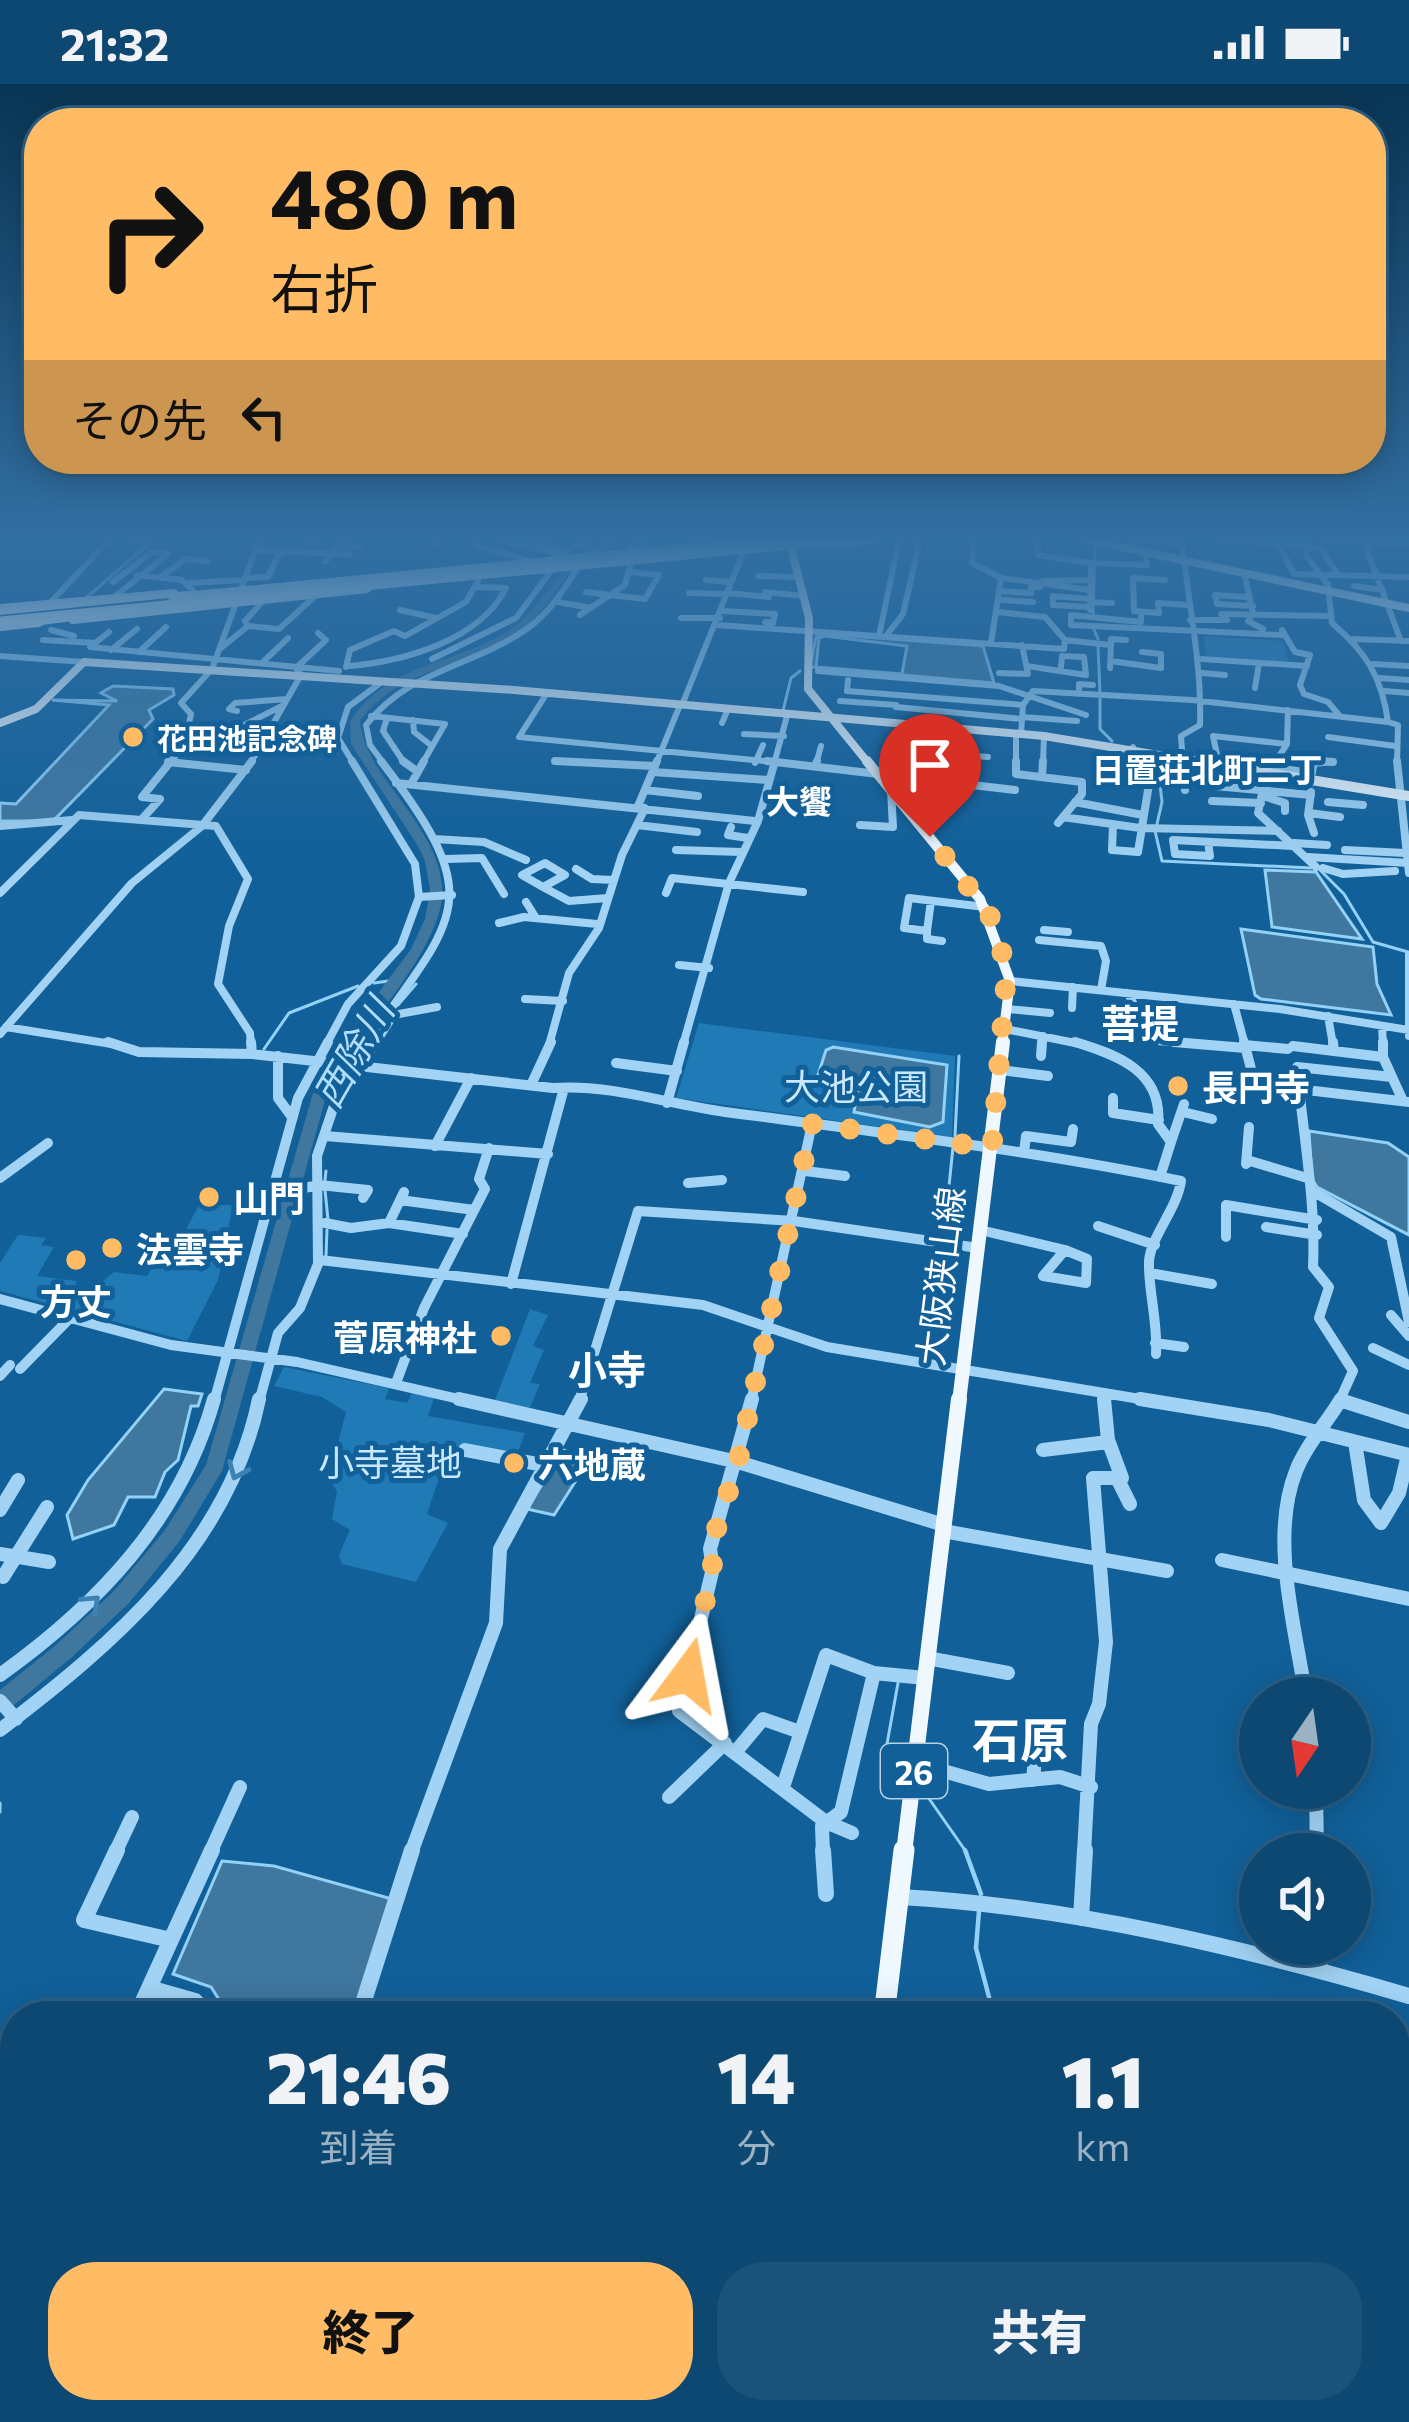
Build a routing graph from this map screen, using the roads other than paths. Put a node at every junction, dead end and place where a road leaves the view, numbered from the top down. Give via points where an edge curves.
1 (104, 649) edge
2 (142, 649) edge
3 (277, 649) edge
4 (318, 649) edge
5 (352, 649) edge
6 (417, 649) edge
7 (457, 649) edge
8 (494, 649) edge
9 (706, 649) edge
10 (807, 649) edge
11 (996, 649) edge
12 (1023, 649) edge
13 (1062, 649) edge
14 (1065, 649) edge
15 (1111, 649) edge
16 (1199, 649) edge
17 (1292, 649) edge
18 (1368, 649) edge
19 (110, 650) junction
20 (219, 650) edge
21 (139, 652) junction
22 (1142, 652) dead end
23 (997, 655) dead end
24 (0, 656) edge
25 (432, 659) dead end
26 (89, 662) junction
27 (264, 662) junction
28 (1259, 663) junction
29 (1372, 664) junction
30 (214, 665) junction
31 (350, 665) junction
32 (1027, 666) junction
33 (1202, 666) junction
34 (1307, 666) junction
35 (1409, 666) edge
36 (1061, 667) junction
37 (1111, 667) junction
38 (300, 670) junction
39 (339, 670) junction
40 (244, 671) junction
41 (818, 671) dead end
42 (1225, 671) dead end
43 (999, 673) dead end
44 (327, 677) junction
45 (897, 678) junction
46 (1379, 678) junction
47 (848, 680) dead end
48 (1409, 680) edge
49 (385, 681) junction
50 (412, 682) junction
51 (966, 684) junction
52 (1255, 688) dead end
53 (1086, 691) junction
54 (1384, 691) junction
55 (547, 693) junction
56 (896, 693) junction
57 (1409, 693) edge
58 (1114, 697) junction
59 (962, 698) junction
60 (1137, 699) junction
61 (286, 701) junction
62 (840, 701) dead end
63 (1202, 701) junction
64 (1025, 703) junction
65 (681, 705) junction
66 (1090, 705) dead end
67 (896, 706) junction
68 (1036, 707) dead end
69 (728, 709) junction
70 (1288, 710) junction
71 (1115, 711) dead end
72 (958, 712) junction
73 (1139, 713) dead end
74 (191, 714) junction
75 (370, 716) junction
76 (787, 716) junction
77 (1339, 716) junction
78 (387, 718) junction
79 (1022, 718) junction
80 (413, 720) junction
81 (834, 722) junction
82 (0, 723) edge
83 (722, 723) dead end
84 (892, 724) junction
85 (909, 724) junction
86 (955, 727) junction
87 (1401, 728) edge
88 (188, 729) junction
89 (744, 734) dead end
90 (1018, 734) junction
91 (784, 736) junction
92 (1044, 736) junction
93 (1328, 737) dead end
94 (1342, 739) junction
95 (1288, 744) junction
96 (763, 745) dead end
97 (432, 746) junction
98 (821, 746) dead end
99 (1133, 747) junction
100 (1395, 747) junction
101 (1409, 748) edge
102 (904, 751) junction
103 (1342, 752) dead end
104 (616, 754) dead end
105 (1184, 756) junction
106 (945, 757) junction
107 (988, 757) dead end
108 (555, 760) dead end
109 (168, 762) junction
110 (1333, 762) dead end
111 (656, 763) junction
112 (755, 763) junction
113 (1397, 763) junction
114 (1409, 764) edge
115 (776, 765) junction
116 (815, 766) junction
117 (873, 769) junction
118 (1216, 769) junction
119 (246, 770) junction
120 (1166, 770) dead end
121 (418, 772) junction
122 (1185, 772) junction
123 (1270, 772) junction
124 (896, 773) junction
125 (1336, 774) dead end
126 (1042, 777) junction
127 (1404, 779) edge
128 (770, 780) junction
129 (939, 780) junction
130 (396, 783) junction
131 (1312, 783) junction
132 (411, 784) junction
133 (1214, 786) dead end
134 (1339, 788) junction
135 (645, 790) junction
136 (891, 790) junction
137 (1015, 790) dead end
138 (1185, 790) dead end
139 (698, 796) dead end
140 (1263, 796) junction
141 (1404, 796) edge
142 (1212, 800) dead end
143 (1075, 802) junction
144 (1328, 802) dead end
145 (1363, 806) dead end
146 (641, 807) junction
147 (1103, 808) junction
148 (1285, 811) dead end
149 (1309, 813) junction
150 (1404, 813) edge
151 (1143, 815) junction
152 (1342, 815) junction
153 (142, 819) junction
154 (72, 820) junction
155 (755, 821) junction
156 (1091, 822) junction
157 (637, 825) junction
158 (860, 825) dead end
159 (1113, 825) junction
160 (0, 826) edge
161 (202, 826) junction
162 (731, 827) dead end
163 (1140, 828) junction
164 (1405, 830) edge
165 (1278, 831) junction
166 (697, 832) dead end
167 (1314, 833) dead end
168 (748, 838) junction
169 (434, 839) junction
170 (1208, 842) junction
171 (1290, 844) junction
172 (1327, 845) dead end
173 (676, 850) dead end
174 (1345, 850) dead end
175 (742, 853) junction
176 (1308, 857) junction
177 (446, 859) junction
178 (1407, 859) edge
179 (526, 860) dead end
180 (576, 869) dead end
181 (614, 880) junction
182 (729, 883) junction
183 (543, 887) dead end
184 (0, 892) edge
185 (803, 892) dead end
186 (666, 893) dead end
187 (504, 894) dead end
188 (450, 896) junction
189 (422, 897) junction
190 (608, 898) junction
191 (931, 901) junction
192 (526, 902) dead end
193 (985, 907) junction
194 (536, 918) junction
195 (499, 923) dead end
196 (597, 924) junction
197 (927, 931) junction
198 (1068, 932) dead end
199 (942, 940) dead end
200 (1409, 955) edge
201 (679, 965) dead end
202 (709, 968) junction
203 (1010, 981) junction
204 (1072, 987) junction
205 (1101, 990) junction
206 (1127, 993) junction
207 (524, 999) dead end
208 (563, 1001) junction
209 (1234, 1004) junction
210 (437, 1007) dead end
211 (1072, 1008) dead end
212 (1007, 1009) junction
213 (1050, 1013) dead end
214 (1328, 1016) junction
215 (383, 1018) junction
216 (1382, 1026) junction
217 (1005, 1029) junction
218 (3, 1031) edge
219 (1409, 1032) edge
220 (1043, 1036) junction
221 (1245, 1047) junction
222 (1334, 1051) junction
223 (252, 1054) junction
224 (278, 1056) junction
225 (1041, 1056) dead end
226 (1383, 1057) junction
227 (314, 1061) junction
228 (616, 1063) dead end
229 (350, 1066) junction
230 (677, 1070) junction
231 (1000, 1070) junction
232 (1048, 1076) dead end
233 (1392, 1077) junction
234 (471, 1078) junction
235 (531, 1085) junction
236 (564, 1088) junction
237 (1301, 1091) junction
238 (1113, 1098) dead end
239 (1406, 1102) edge
240 (667, 1103) junction
241 (292, 1117) junction
242 (1212, 1119) dead end
243 (1160, 1120) junction
244 (812, 1124) junction
245 (1249, 1127) dead end
246 (1073, 1129) dead end
247 (325, 1136) junction
248 (1172, 1142) junction
249 (48, 1143) dead end
250 (435, 1146) junction
251 (489, 1148) junction
252 (992, 1148) junction
253 (1024, 1152) junction
254 (548, 1154) junction
255 (805, 1171) junction
256 (845, 1176) dead end
257 (1160, 1177) junction
258 (0, 1178) edge
259 (1307, 1178) junction
260 (722, 1180) dead end
261 (688, 1183) dead end
262 (313, 1186) junction
263 (1314, 1192) junction
264 (274, 1194) junction
265 (363, 1198) dead end
266 (474, 1210) junction
267 (1317, 1220) junction
268 (794, 1221) junction
269 (325, 1222) junction
270 (389, 1223) junction
271 (1098, 1226) dead end
272 (1266, 1227) dead end
273 (980, 1230) junction
274 (463, 1234) junction
275 (1317, 1235) junction
276 (1226, 1237) dead end
277 (1155, 1245) junction
278 (978, 1248) junction
279 (1066, 1249) dead end
280 (320, 1260) junction
281 (1150, 1273) junction
282 (445, 1275) junction
283 (512, 1284) junction
284 (1211, 1285) dead end
285 (611, 1295) junction
286 (0, 1299) edge
287 (1390, 1315) dead end
288 (70, 1317) junction
289 (1409, 1322) edge
290 (764, 1329) junction
291 (1409, 1336) edge
292 (1184, 1347) dead end
293 (1373, 1348) dead end
294 (228, 1354) junction
295 (266, 1358) junction
296 (1409, 1365) edge
297 (963, 1370) junction
298 (0, 1376) edge
299 (396, 1383) junction
300 (1104, 1396) junction
301 (1343, 1401) junction
302 (1409, 1422) edge
303 (571, 1424) junction
304 (1323, 1432) junction
305 (1108, 1442) junction
306 (1354, 1442) junction
307 (465, 1450) dead end
308 (1043, 1450) dead end
309 (1408, 1452) edge
310 (738, 1462) junction
311 (548, 1466) junction
312 (1117, 1478) junction
313 (18, 1480) dead end
314 (1130, 1504) dead end
315 (47, 1507) dead end
316 (0, 1510) edge
317 (944, 1528) junction
318 (8, 1555) edge
319 (1098, 1559) junction
320 (1222, 1560) dead end
321 (49, 1562) dead end
322 (1167, 1571) dead end
323 (1291, 1573) junction
324 (3, 1577) dead end
325 (1409, 1599) edge
326 (926, 1668) junction
327 (874, 1673) junction
328 (1008, 1673) dead end
329 (0, 1675) edge
330 (1303, 1677) edge
331 (9, 1711) edge
332 (0, 1730) edge
333 (800, 1732) junction
334 (1037, 1736) dead end
335 (731, 1746) junction
336 (915, 1763) junction
337 (1033, 1780) junction
338 (241, 1786) dead end
339 (783, 1787) junction
340 (1091, 1787) junction
341 (669, 1797) dead end
342 (132, 1816) dead end
343 (826, 1822) junction
344 (852, 1833) dead end
345 (826, 1894) dead end
346 (899, 1897) junction
347 (1081, 1918) junction
348 (171, 1940) junction
349 (1320, 1965) edge
350 (1320, 1970) junction
351 (149, 1988) junction
352 (1409, 1996) edge
353 (143, 2001) edge
354 (195, 2001) edge
355 (363, 2001) edge
356 (886, 2001) edge

1 - 19 street
2 - 21 street
3 - 27 street
4 - 38 street
5 - 31 street
6 - 31 street via 373,666
7 - 25 street
8 - 50 street
9 - 65 street
10 - 81 main road, 大阪狭山線 / 26 via 805,682
11 - 23 street
12 - 32 street
13 - 36 street
14 - 36 street via 1084,657 1086,674
15 - 37 street
16 - 33 street
17 - 34 street via 1310,655
18 - 29 street
19 - 21 street
19 - 26 street
20 - 30 street
21 - 30 street
22 - 37 street via 1161,656 1161,668
24 - 26 street
26 - 30 main road
26 - 82 main road via 36,710
27 - 30 street
27 - 38 street
27 - 40 street
28 - 33 street
28 - 34 street
28 - 52 street
29 - 35 street
29 - 46 street
30 - 40 main road
30 - 74 street via 181,703
31 - 39 street
32 - 36 street
32 - 43 street via 1028,674
33 - 42 street
33 - 63 street
34 - 77 street via 1304,694
37 - 58 street
38 - 39 street
38 - 40 main road
38 - 44 main road
38 - 61 street
39 - 44 street
41 - 45 street
44 - 49 main road
45 - 51 street
45 - 56 street
46 - 48 street
46 - 54 street
47 - 56 street via 847,691
49 - 50 main road
49 - 189 street via 348,707 338,738 415,864
50 - 55 main road
50 - 75 street
51 - 59 street
51 - 64 street via 1026,693
53 - 58 street
53 - 64 street via 1033,691
53 - 66 street
54 - 57 street
54 - 87 street
55 - 65 main road
55 - 111 street via 519,737
56 - 59 street
56 - 67 street
58 - 60 street
58 - 71 street
59 - 64 street
59 - 72 street
60 - 63 street
60 - 73 street
61 - 74 street
61 - 88 street via 242,726
61 - 119 street
62 - 67 street
63 - 70 street
63 - 105 street via 1199,725 1180,736
64 - 68 street
64 - 79 street
64 - 79 street via 1083,718
65 - 69 main road
65 - 111 street
67 - 72 street
67 - 84 street
69 - 76 main road
69 - 83 street
70 - 77 street
70 - 95 street
72 - 79 street
72 - 86 street
74 - 88 street
75 - 78 street
75 - 130 street via 370,745
76 - 81 main road
76 - 91 street
77 - 87 street
78 - 80 street
78 - 121 street via 383,731
79 - 90 street
80 - 97 street
80 - 97 street via 445,724
81 - 84 main road
81 - 117 main road, 大阪狭山線 / 26
84 - 85 main road
85 - 86 main road
85 - 102 street
86 - 90 main road
87 - 100 street
88 - 109 street
89 - 91 street
90 - 92 main road
90 - 126 street via 1016,774
91 - 115 street
92 - 99 main road
92 - 126 street
93 - 94 street
94 - 100 street
94 - 103 street
95 - 118 street via 1213,736
95 - 123 street
96 - 112 street
97 - 121 street
98 - 116 street
99 - 105 main road
99 - 151 street via 1135,761 1149,769
100 - 101 street
100 - 113 street
102 - 106 street
102 - 124 street
104 - 111 street
105 - 118 main road
105 - 122 street
106 - 107 street
106 - 129 street
108 - 111 street
109 - 119 street
109 - 153 street via 142,797 160,800
110 - 131 street via 1314,760
111 - 112 street
111 - 128 street
111 - 135 street
112 - 115 street
113 - 114 street
113 - 127 street
115 - 116 street
115 - 128 street
116 - 117 street
117 - 124 street
117 - 136 main road, 大阪狭山線 / 26
118 - 123 main road
119 - 161 street
120 - 122 street
121 - 132 street
122 - 138 street
123 - 131 main road
123 - 140 street
124 - 129 street
125 - 134 street
126 - 143 street via 1082,782
127 - 141 street
128 - 155 street
129 - 137 street
130 - 132 street
130 - 169 street
131 - 134 main road
131 - 140 street
131 - 149 street
132 - 146 street
133 - 140 street
134 - 141 main road
134 - 152 street
135 - 139 street
135 - 146 street
136 - 158 street via 893,827
136 - 193 main road, 大阪狭山線 / 26
140 - 142 street
140 - 148 street via 1286,802
140 - 165 street via 1258,812
141 - 150 street
143 - 147 street
143 - 156 street via 1061,820
144 - 152 street
145 - 152 street
146 - 155 street
146 - 157 street
147 - 151 street
147 - 156 street
149 - 152 street
149 - 167 street
150 - 164 street
151 - 163 street
153 - 154 street
153 - 161 street
154 - 160 street
154 - 184 street
155 - 168 street
156 - 159 street
157 - 166 street
157 - 181 street
159 - 163 street
159 - 163 street via 1112,850 1138,852
161 - 218 street via 132,883
161 - 223 street via 216,826 248,879 218,984 250,1033
162 - 168 street via 728,835
163 - 165 street
164 - 178 street
165 - 171 street
168 - 175 street
169 - 177 street
169 - 179 street via 484,842
170 - 170 street via 1210,856 1175,854 1173,840
170 - 171 street
171 - 172 street
171 - 176 street
173 - 175 street
174 - 178 street
175 - 182 street
176 - 178 street
176 - 178 street via 1343,874
177 - 187 street via 482,858
177 - 188 street
180 - 181 street
181 - 190 street
182 - 185 street
182 - 186 street via 672,878
182 - 202 street
183 - 190 street via 568,902
188 - 189 street
188 - 215 street via 434,949
189 - 227 street via 392,961 348,1004
190 - 196 street
191 - 193 street
191 - 197 street
191 - 197 street via 909,898 904,928
192 - 194 street
193 - 203 main road, 大阪狭山線 / 26
194 - 195 street
194 - 196 street
196 - 208 street via 568,973
197 - 199 street via 927,939
198 - 205 street via 1049,936 1101,946
200 - 219 street
201 - 202 street
202 - 230 street
203 - 204 street
203 - 212 main road, 大阪狭山線 / 26
204 - 205 street
204 - 211 street
205 - 206 street
206 - 209 street
206 - 221 street via 1157,1041
207 - 208 street
208 - 235 street
209 - 214 street
209 - 221 street
210 - 215 street
212 - 213 street
212 - 217 main road, 大阪狭山線 / 26
214 - 216 street
214 - 222 street
215 - 229 street
216 - 219 street
216 - 226 street
217 - 220 street
217 - 231 main road, 大阪狭山線 / 26
218 - 223 street via 110,1041 139,1052
220 - 225 street
220 - 243 street via 1089,1043 1133,1070 1156,1090
221 - 222 street via 1270,1042
221 - 237 street via 1255,1084
222 - 226 street
223 - 224 street
224 - 227 street
224 - 241 street via 278,1098
226 - 233 street
227 - 229 street
227 - 241 street
228 - 230 street
229 - 234 street
229 - 247 street
230 - 240 street
231 - 232 street
231 - 252 main road, 大阪狭山線 / 26
233 - 237 street via 1297,1067
233 - 239 street
234 - 235 street
234 - 250 street
235 - 236 street
236 - 240 street via 593,1084
236 - 254 street
237 - 239 street
237 - 259 street
238 - 243 street via 1113,1113
240 - 244 street
241 - 264 street
242 - 248 street via 1184,1108
243 - 248 street
244 - 252 street
244 - 255 street
245 - 259 street via 1246,1164
246 - 253 street via 1071,1142 1026,1136
247 - 250 street
247 - 262 street
248 - 257 street
249 - 258 street
250 - 251 street
251 - 254 street
251 - 266 street
252 - 253 street
252 - 273 main road, 大阪狭山線 / 26
253 - 257 street
254 - 283 street
255 - 256 street
255 - 268 street
257 - 277 street via 1181,1181
259 - 263 street
260 - 261 street
262 - 264 street
262 - 265 street via 368,1190
262 - 269 street
263 - 267 street
263 - 289 street via 1391,1237
264 - 294 street
266 - 270 street via 402,1196
266 - 274 street
267 - 275 street
267 - 276 street via 1226,1205
268 - 278 street
268 - 285 street via 638,1211
268 - 290 street
269 - 270 street
269 - 280 street
270 - 274 street
271 - 277 street
272 - 275 street
273 - 278 main road, 大阪狭山線 / 26
273 - 279 street
274 - 282 street
275 - 301 street via 1313,1267 1328,1286 1321,1328 1353,1372
277 - 281 street
278 - 297 main road, 大阪狭山線 / 26
280 - 282 street
280 - 295 street
281 - 284 street
281 - 292 street via 1155,1348
282 - 283 street
282 - 299 street via 416,1321
283 - 285 street
285 - 290 street via 703,1305
285 - 303 street via 602,1345
286 - 288 street
287 - 291 street
288 - 294 street
288 - 298 street
290 - 297 street
290 - 310 street
293 - 296 street
294 - 295 street
329 -> 294 street via 68,1626 138,1557 202,1444
295 - 299 street
295 -> 331 street via 234,1478 179,1573 99,1654
297 - 300 street
297 - 317 main road, 大阪狭山線 / 26
299 - 303 street
300 - 304 street
300 - 305 street
301 - 302 street
301 - 304 street
303 - 310 street
303 - 311 street
304 - 306 street
304 - 323 street via 1294,1472
305 - 308 street
305 - 312 street
306 - 309 street
306 - 309 street via 1364,1501 1381,1523 1399,1493
307 - 311 street
310 - 317 street
310 - 335 street via 710,1549 713,1568 680,1711
311 - 355 street via 500,1550 496,1623 436,1772
312 - 314 street
312 - 319 street via 1093,1478
313 - 316 street
315 - 318 street
317 - 319 street
317 - 326 main road, 大阪狭山線 / 26
318 - 321 street
318 - 324 street
319 - 322 street
319 - 340 street via 1105,1666 1091,1724
320 - 323 street
323 - 325 street
323 - 330 street
326 - 327 street
326 - 328 street
326 - 336 main road, 大阪狭山線 / 26
327 - 333 street via 826,1655
327 - 343 street via 841,1812
331 - 332 street
333 - 335 street via 763,1720
333 - 339 street
334 - 337 street
335 - 339 street
335 - 341 street
336 - 337 street via 989,1784
336 - 346 main road, 大阪狭山線 / 26
337 - 340 street via 1060,1777
338 - 348 street
339 - 343 street
340 - 347 street
342 - 348 street via 84,1920
343 - 344 street
343 - 345 street via 819,1862
346 - 347 street
346 - 356 main road, 大阪狭山線 / 26
347 - 350 street
348 - 351 street
349 - 350 street
350 - 352 street
351 - 353 street
351 - 354 street

